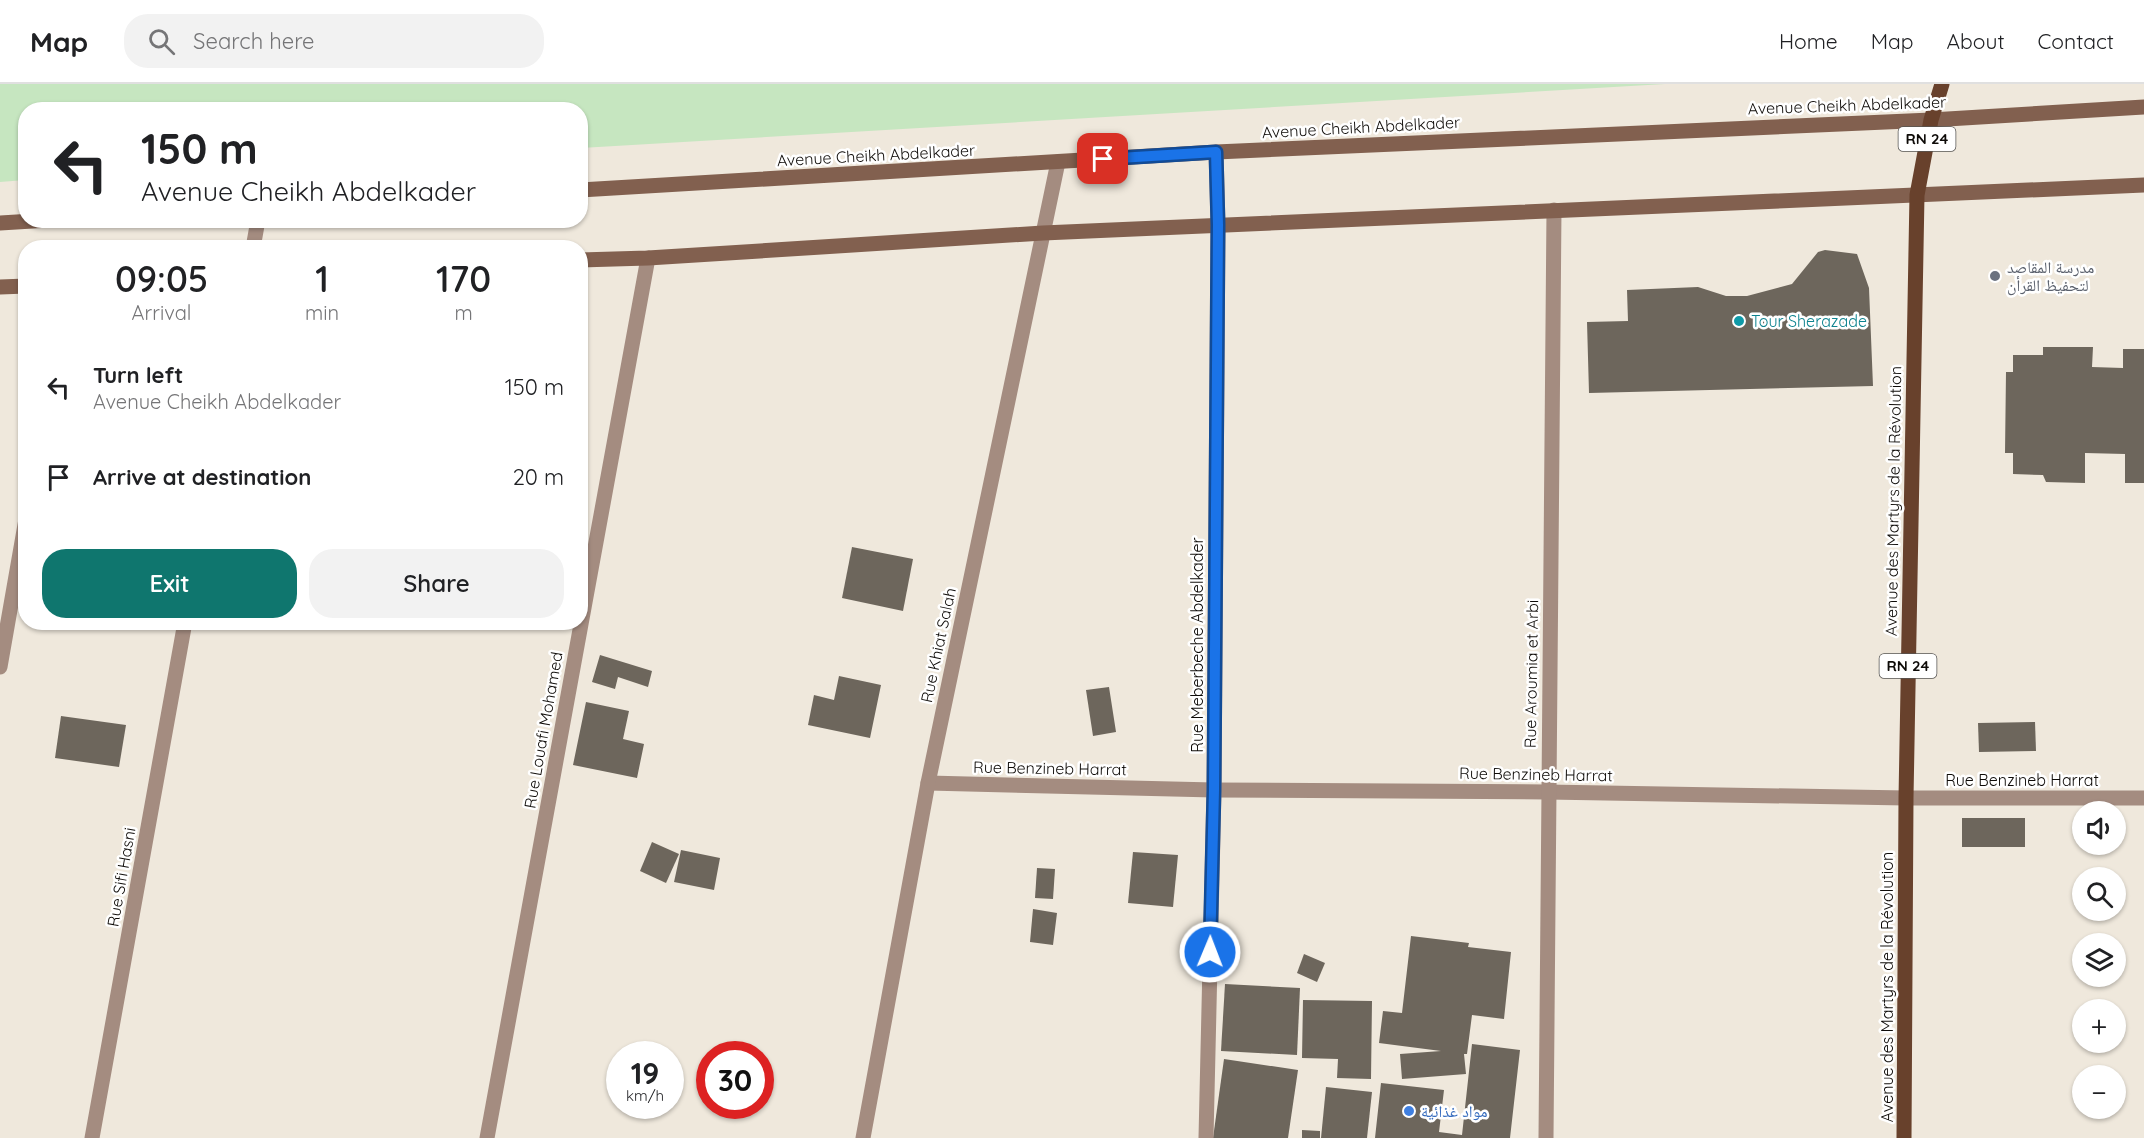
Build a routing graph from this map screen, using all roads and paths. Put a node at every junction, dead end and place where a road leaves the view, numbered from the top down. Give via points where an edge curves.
1 (1942, 84) edge
2 (2144, 108) edge
3 (1931, 120) junction
4 (1216, 152) junction
5 (1058, 162) junction
6 (2144, 185) edge
7 (588, 190) edge
8 (1917, 195) junction
9 (1554, 210) junction
10 (18, 222) edge
11 (0, 223) edge
12 (1218, 225) junction
13 (1043, 233) junction
14 (648, 258) junction
15 (588, 260) edge
16 (18, 286) edge
17 (0, 287) edge
18 (18, 565) edge
19 (588, 586) edge
20 (184, 630) edge
21 (580, 630) edge
22 (0, 667) edge
23 (928, 783) junction
24 (1214, 790) junction
25 (1547, 792) junction
26 (1906, 798) junction
27 (2144, 798) edge
28 (92, 1138) edge
29 (487, 1138) edge
30 (863, 1138) edge
31 (1206, 1138) edge
32 (1546, 1138) edge
33 (1904, 1138) edge

1 - 3 main road, Avenue des Martyrs de la Révolution / RN 24
2 - 3 main road, Avenue Cheikh Abdelkader
3 - 4 main road, Avenue Cheikh Abdelkader
3 - 8 main road, Avenue des Martyrs de la Révolution / RN 24
4 - 5 main road, Avenue Cheikh Abdelkader
4 - 12 street, Rue Meberbeche Abdelkader
5 - 7 main road, Avenue Cheikh Abdelkader
5 - 13 street, Rue Khiat Salah
6 - 8 main road
8 - 9 main road
8 - 26 main road, Avenue des Martyrs de la Révolution / RN 24
9 - 12 main road
9 - 25 street, Rue Aroumia et Arbi
10 - 11 main road
12 - 13 main road
12 - 24 street, Rue Meberbeche Abdelkader
13 - 14 main road
13 - 23 street, Rue Khiat Salah
14 - 15 main road
14 - 19 street, Rue Louafi Mohamed
16 - 17 main road
18 - 22 street
20 - 28 street, Rue Sifi Hasni
21 - 29 street, Rue Louafi Mohamed
23 - 24 street, Rue Benzineb Harrat
23 - 30 street, Rue Khiat Salah
24 - 25 street, Rue Benzineb Harrat
24 - 31 street, Rue Meberbeche Abdelkader
25 - 26 street, Rue Benzineb Harrat
25 - 32 street, Rue Aroumia et Arbi
26 - 27 street, Rue Benzineb Harrat
26 - 33 main road, Avenue des Martyrs de la Révolution / RN 24

